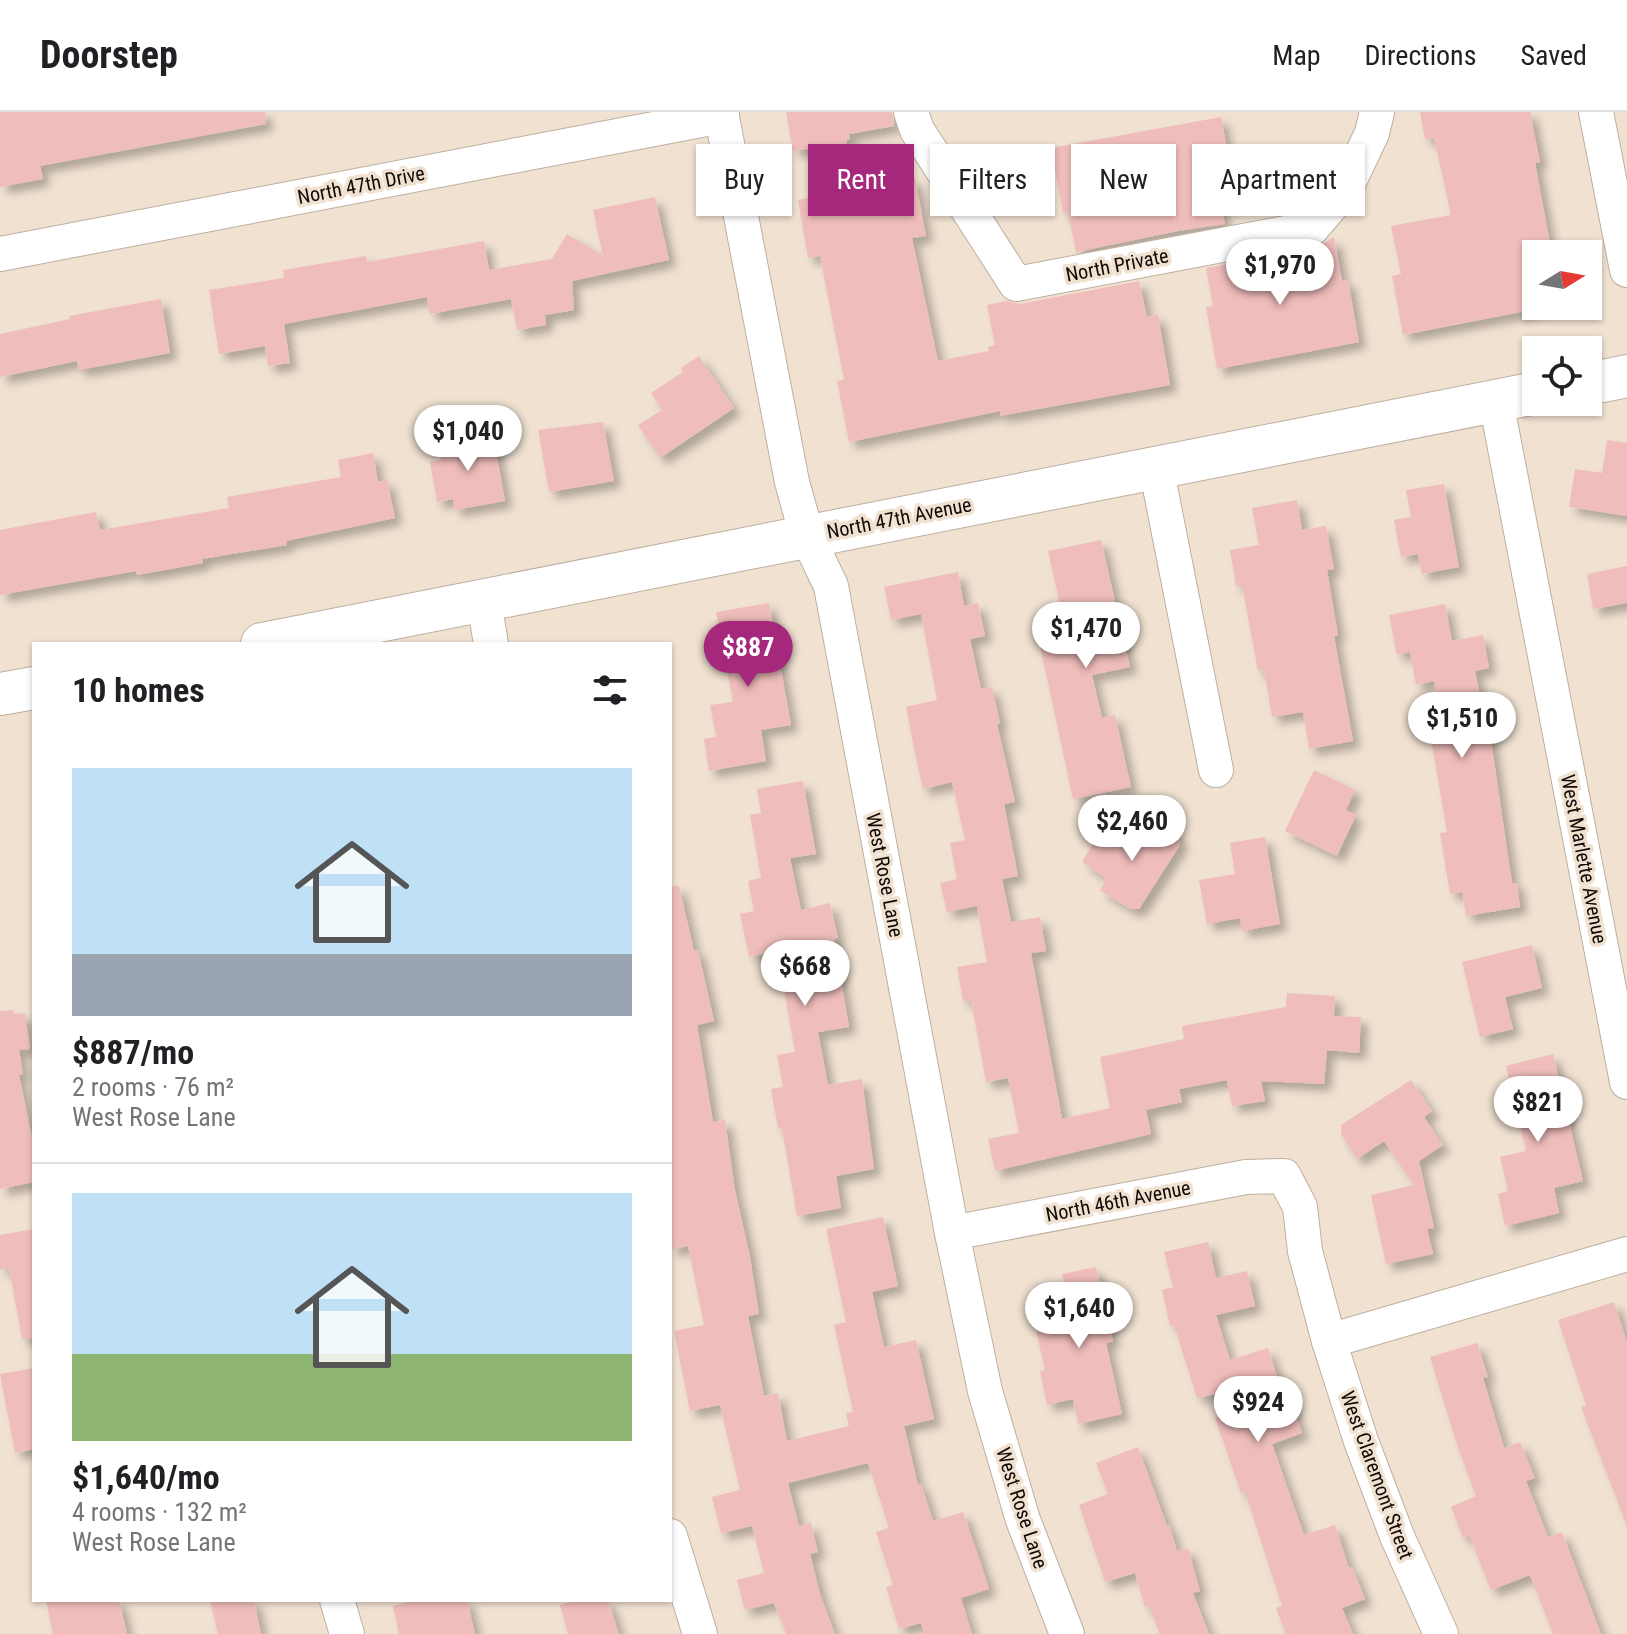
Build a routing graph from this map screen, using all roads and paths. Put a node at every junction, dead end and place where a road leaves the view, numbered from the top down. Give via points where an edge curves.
1 (911, 112) edge
2 (1377, 112) edge
3 (1596, 112) edge
4 (722, 114) edge
5 (0, 254) edge
6 (1627, 270) edge
7 (1627, 376) edge
8 (1602, 381) edge
9 (1516, 397) edge
10 (1156, 467) junction
11 (807, 536) junction
12 (484, 601) junction
13 (272, 642) edge
14 (491, 642) edge
15 (32, 688) edge
16 (0, 694) edge
17 (1216, 770) dead end
18 (1627, 1082) edge
19 (1284, 1176) joint
20 (952, 1233) junction
21 (1627, 1254) edge
22 (1329, 1341) junction
23 (672, 1543) edge
24 (338, 1602) edge
25 (347, 1634) edge
26 (700, 1634) edge
27 (1067, 1634) edge
28 (1441, 1634) edge

1 - 2 street, North Private via 917,130 1016,284 1312,228 1346,188
3 - 6 street
4 - 5 street, North 47th Drive
4 - 11 street, West Rose Lane via 792,482
7 - 8 street
9 - 10 street, North 47th Avenue
9 - 18 street, West Marlette Avenue
10 - 11 street, North 47th Avenue
10 - 17 street
11 - 12 street, North 47th Avenue
11 - 20 street, West Rose Lane via 831,586
12 - 13 street, North 47th Avenue
12 - 14 street
15 - 16 street
19 - 20 street, North 46th Avenue via 1246,1177
19 - 22 street, West Claremont Street via 1300,1207 1305,1251
20 - 27 street, West Rose Lane via 985,1391 1023,1520
21 - 22 street
22 - 28 street, West Claremont Street via 1397,1536
23 - 26 street
24 - 25 street

